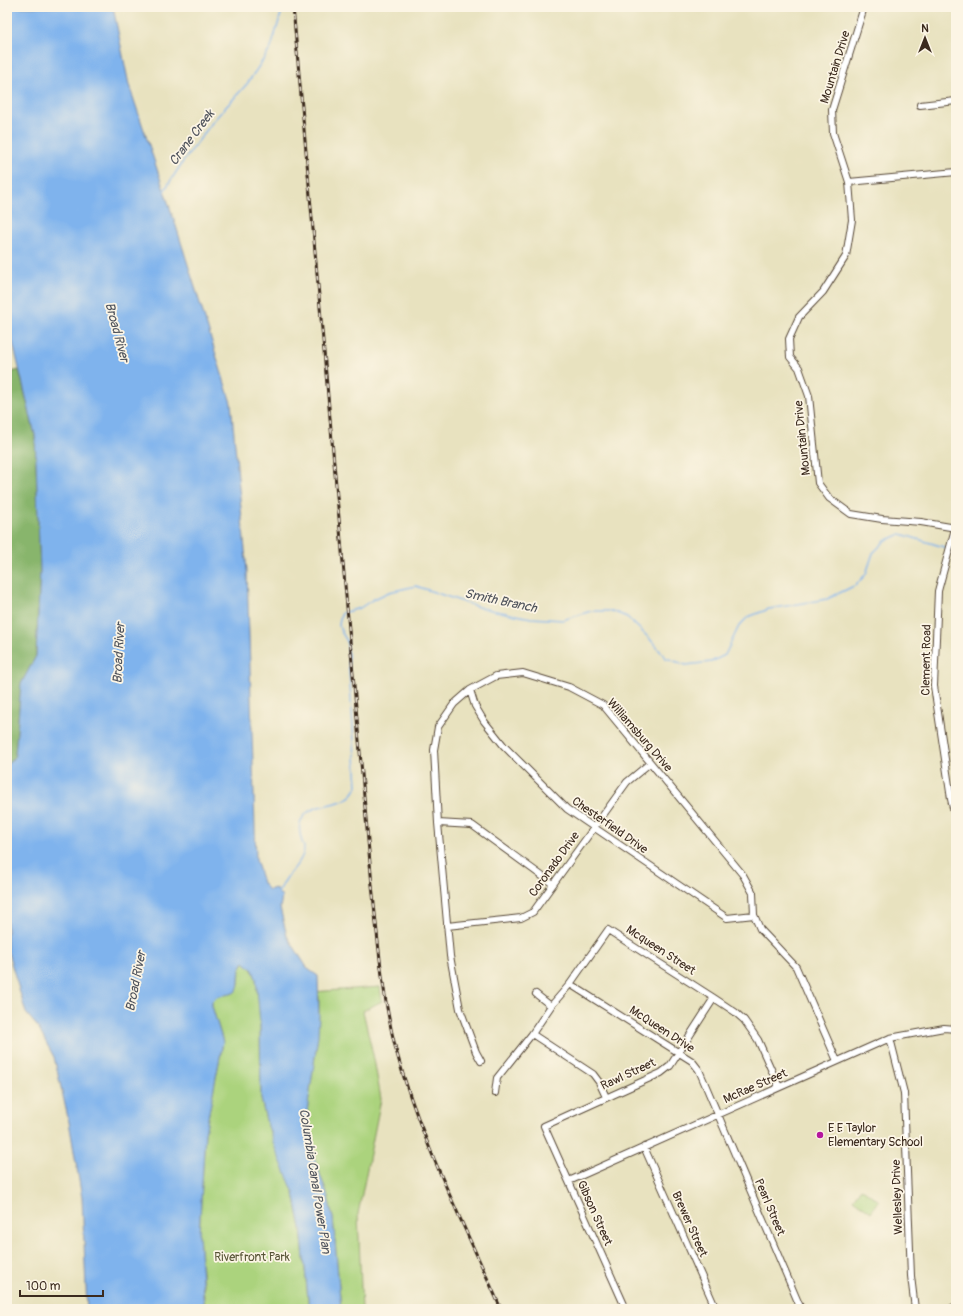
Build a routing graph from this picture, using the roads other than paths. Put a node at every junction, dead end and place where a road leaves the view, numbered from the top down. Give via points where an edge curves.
1 (864, 7) edge
2 (956, 101) edge
3 (920, 105) dead end
4 (956, 172) edge
5 (849, 182) junction
6 (956, 527) edge
7 (470, 690) junction
8 (650, 763) junction
9 (953, 798) edge
10 (956, 821) edge
11 (438, 823) junction
12 (594, 828) junction
13 (552, 884) junction
14 (754, 915) junction
15 (447, 926) junction
16 (570, 984) junction
17 (536, 994) dead end
18 (714, 998) junction
19 (552, 1006) junction
20 (956, 1029) edge
21 (532, 1034) junction
22 (890, 1038) junction
23 (678, 1052) junction
24 (481, 1061) dead end
25 (837, 1061) junction
26 (779, 1087) junction
27 (495, 1093) dead end
28 (606, 1097) junction
29 (718, 1114) junction
30 (544, 1126) joint
31 (644, 1147) junction
32 (569, 1181) junction
33 (956, 1306) edge
34 (626, 1309) edge
35 (716, 1309) edge
36 (800, 1309) edge
37 (915, 1309) edge
38 (950, 1309) edge

1 - 5 street, Mountain Drive via 832,110 833,133
2 - 3 street
4 - 5 street
5 - 6 street, Mountain Drive via 852,220 846,256 823,292 799,317 789,339 790,357 799,368 809,396 818,483 829,498 851,514
6 - 9 street, Clement Road via 938,591 934,686
7 - 8 street, Williamsburg Drive via 496,676 523,673 569,687 603,705
7 - 11 street, Williamsburg Drive via 454,704 438,727 434,750
7 - 12 street, Chesterfield Drive via 475,706 484,721 504,746 567,809
8 - 12 street, Coronado Drive via 627,782
8 - 14 street, Williamsburg Drive via 743,875 753,893
9 - 10 street, Clement Road
11 - 13 street via 472,825
11 - 15 street, Williamsburg Drive
12 - 13 street, Coronado Drive
12 - 14 street, Chesterfield Drive via 728,918
13 - 15 street, Coronado Drive via 533,912 520,918
14 - 25 street, Williamsburg Drive via 760,929 796,967
15 - 24 street, Williamsburg Drive via 460,1009
16 - 18 street, Mcqueen Street via 608,930
16 - 19 street, Mcqueen Street
16 - 23 street, McQueen Drive
17 - 19 street
18 - 23 street, Rawl Street
18 - 26 street, Mcqueen Street via 735,1012 751,1029
19 - 21 street, Mcqueen Street
20 - 22 street, McRae Street via 944,1028
21 - 27 street, Mcqueen Street via 497,1078
21 - 28 street via 593,1074
22 - 25 street, McRae Street
22 - 37 street, Wellesley Drive via 904,1093 911,1276
23 - 28 street, Rawl Street via 670,1066 661,1072
23 - 29 street, McQueen Drive via 692,1061 699,1070
25 - 26 street, McRae Street
26 - 29 street, McRae Street
28 - 30 street, Rawl Street
29 - 31 street, McRae Street
29 - 36 street, Pearl Street
30 - 32 street, Gibson Street
31 - 32 street, McRae Street
31 - 35 street, Brewer Street
32 - 34 street, Gibson Street
33 - 38 street

